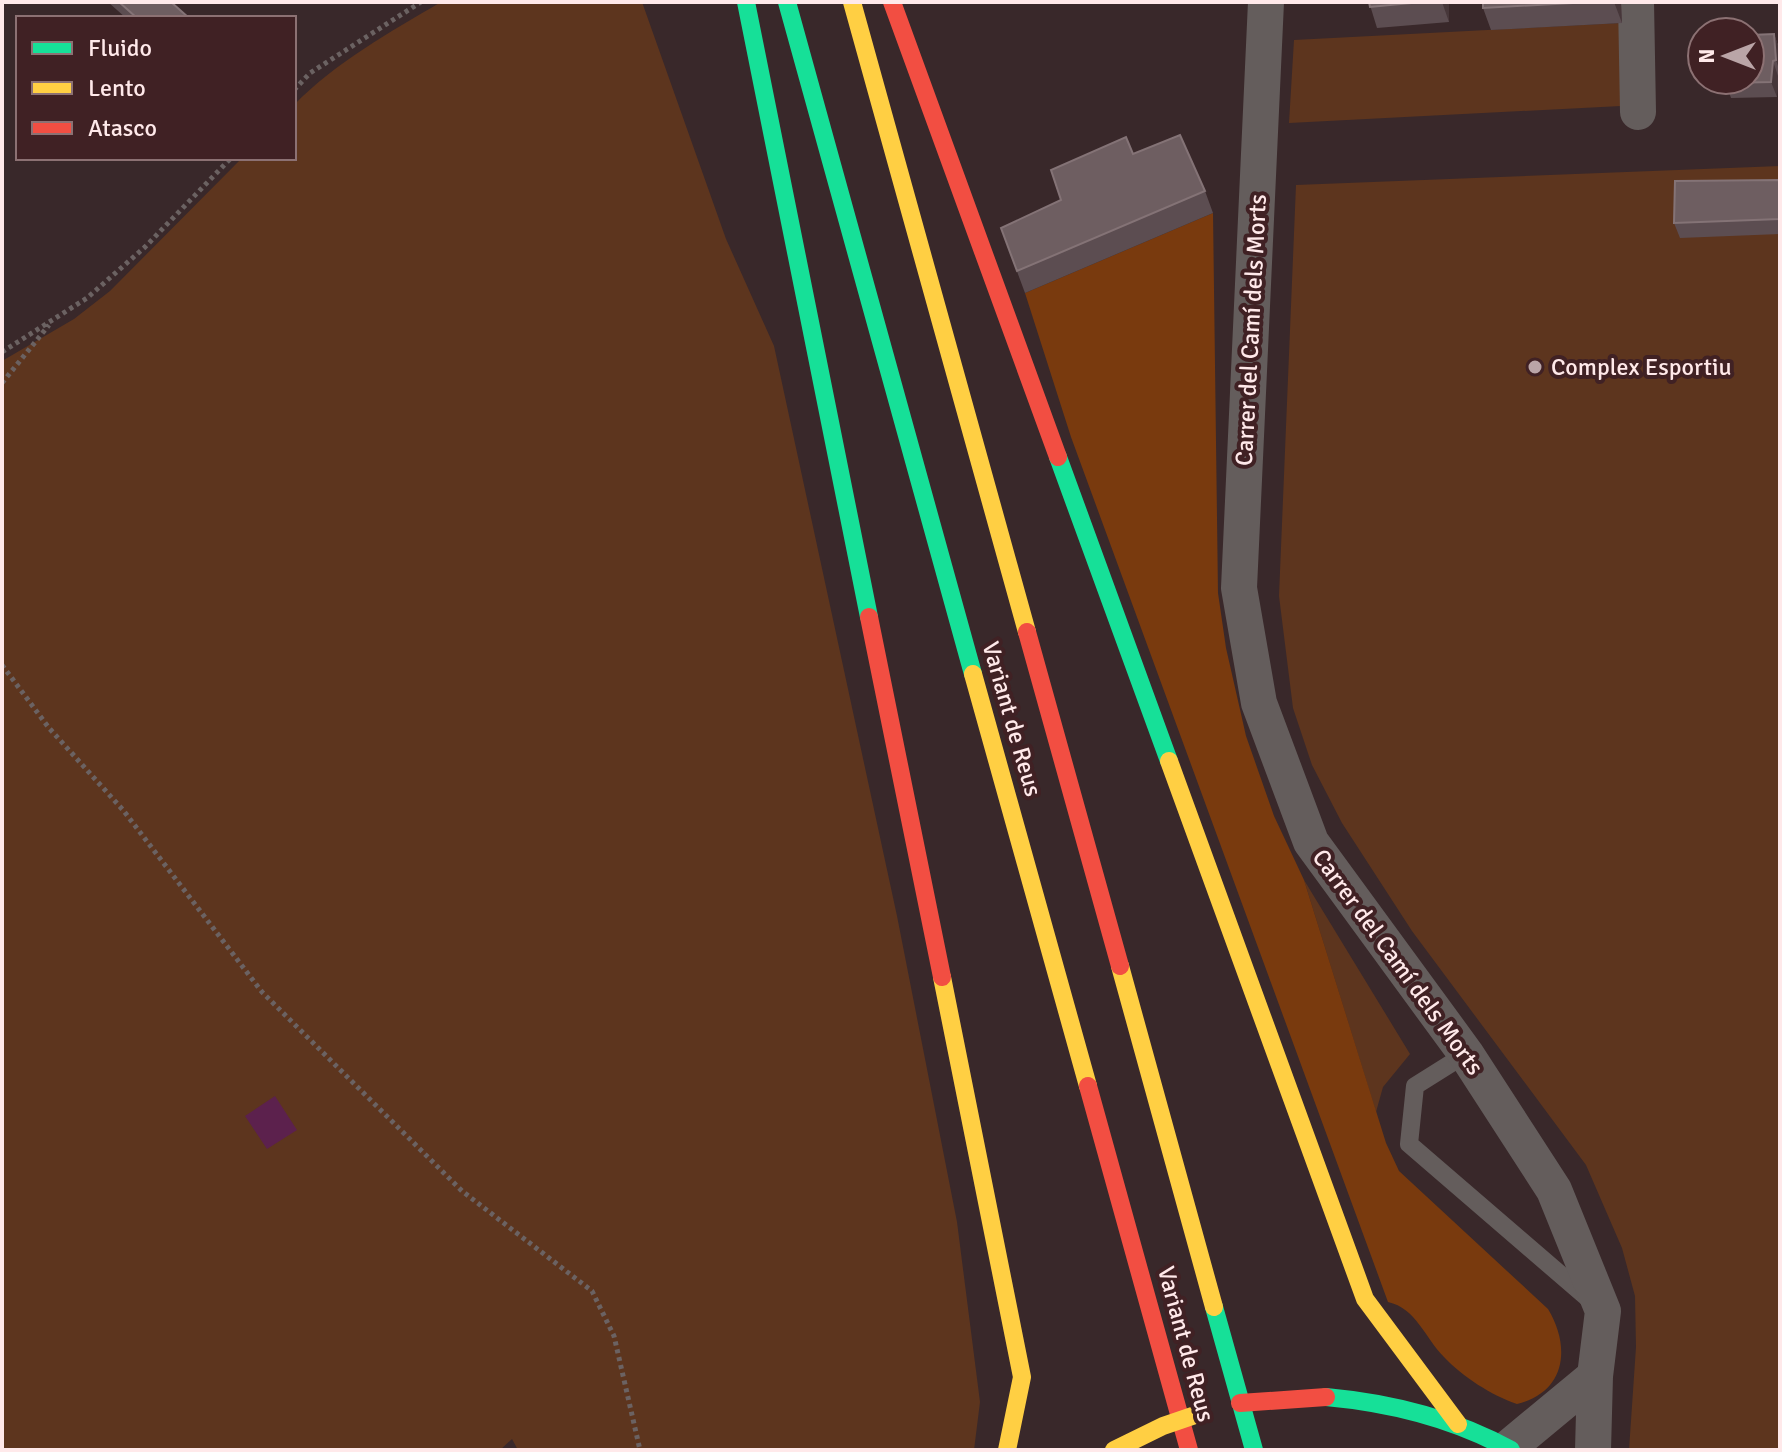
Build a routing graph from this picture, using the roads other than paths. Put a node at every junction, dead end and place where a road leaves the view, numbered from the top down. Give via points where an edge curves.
1 (746, 2) edge
2 (787, 2) edge
3 (852, 2) edge
4 (892, 2) edge
5 (1266, 2) edge
6 (1636, 2) edge
7 (1638, 112) dead end
8 (1466, 1054) junction
9 (1603, 1311) junction
10 (1595, 1376) junction
11 (1458, 1424) junction
12 (1509, 1449) edge
13 (1007, 1450) edge
14 (1114, 1450) edge
15 (1189, 1450) edge
16 (1254, 1450) edge
17 (1593, 1450) edge

1 - 13 main road via 1022,1377
2 - 15 main road, Variant de Reus
3 - 16 main road, Variant de Reus
4 - 11 main road via 1365,1299
5 - 8 street, Carrer del Camí dels Morts via 1239,588 1259,703 1311,842
6 - 7 street
8 - 9 street, Carrer del Camí dels Morts via 1554,1190
8 - 9 lane via 1415,1086 1409,1144
9 - 10 street, Carrer del Camí dels Morts
10 - 12 street
10 - 17 street, Carrer del Camí dels Morts
11 - 12 main road
11 - 14 main road, bridge via 1386,1404 1284,1397 1220,1408 1163,1426

